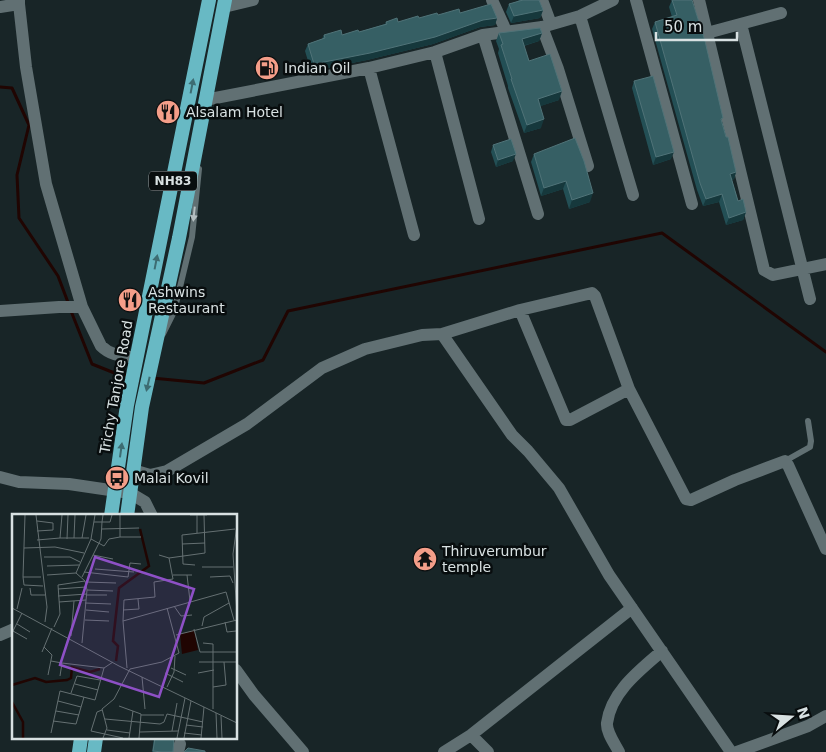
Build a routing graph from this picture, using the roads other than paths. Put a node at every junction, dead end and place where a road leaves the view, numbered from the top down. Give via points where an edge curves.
1 (209, 0) edge
2 (253, 0) edge
3 (492, 0) edge
4 (542, 0) edge
5 (613, 0) edge
6 (636, 0) edge
7 (700, 0) edge
8 (19, 2) edge
9 (598, 3) edge
10 (224, 4) edge
11 (0, 7) edge
12 (781, 13) dead end
13 (580, 16) junction
14 (741, 24) junction
15 (547, 26) junction
16 (507, 33) junction
17 (708, 33) junction
18 (483, 35) junction
19 (435, 52) junction
20 (369, 68) junction
21 (205, 100) junction
22 (588, 166) edge
23 (633, 195) dead end
24 (692, 204) dead end
25 (538, 214) dead end
26 (479, 219) dead end
27 (414, 234) dead end
28 (826, 264) edge
29 (803, 270) junction
30 (810, 299) dead end
31 (79, 307) junction
32 (520, 310) junction
33 (0, 311) edge
34 (442, 334) junction
35 (136, 359) junction
36 (629, 389) junction
37 (808, 421) dead end
38 (785, 461) junction
39 (133, 470) junction
40 (0, 477) edge
41 (114, 491) junction
42 (130, 493) junction
43 (111, 514) edge
44 (127, 514) edge
45 (151, 514) edge
46 (826, 549) edge
47 (632, 608) junction
48 (12, 630) edge
49 (0, 635) edge
50 (662, 651) junction
51 (238, 673) edge
52 (826, 716) edge
53 (471, 735) junction
54 (303, 752) edge
55 (444, 752) edge
56 (488, 752) edge
57 (619, 752) edge
58 (731, 752) edge
59 (737, 752) edge

35 -> 1 highway, Trichy Tanjore Road / NH83
2 - 10 street
3 - 16 street
4 - 15 street
5 - 9 street
6 - 24 street
7 - 17 street
8 - 11 street
8 - 31 street via 26,67 46,184
9 - 13 street
10 - 21 highway, NH83
12 - 14 street
13 - 15 street
13 - 23 street
14 - 17 street
14 - 29 street
15 - 16 street
15 - 22 street
16 - 18 street
17 - 29 street via 762,264 773,275
18 - 19 street
18 - 25 street
19 - 20 street
19 - 26 street
20 - 21 street
20 - 27 street
21 -> 39 highway, NH83 via 142,407
28 - 29 street
29 - 30 street
31 - 33 street
31 - 35 street via 106,351
32 - 34 street
32 - 36 street via 592,293
32 - 36 street via 566,420
34 - 39 street via 422,335 365,349 322,368 247,424 167,471 150,474
34 - 47 street via 512,435 559,488
41 -> 35 highway, Trichy Tanjore Road / NH83
36 - 38 street via 688,500
37 - 38 lane via 810,448
38 - 46 street
39 - 42 highway, NH83
40 - 41 street via 19,482 69,484
41 - 42 street
41 - 43 highway, Trichy Tanjore Road / NH83
42 - 44 highway, NH83
42 - 45 street via 145,502
47 - 50 street
47 - 53 street
48 - 49 street
50 - 57 street via 632,677 614,703 607,723
50 - 58 street
51 - 54 street
52 - 59 street via 808,726
53 - 55 street
53 - 56 street

